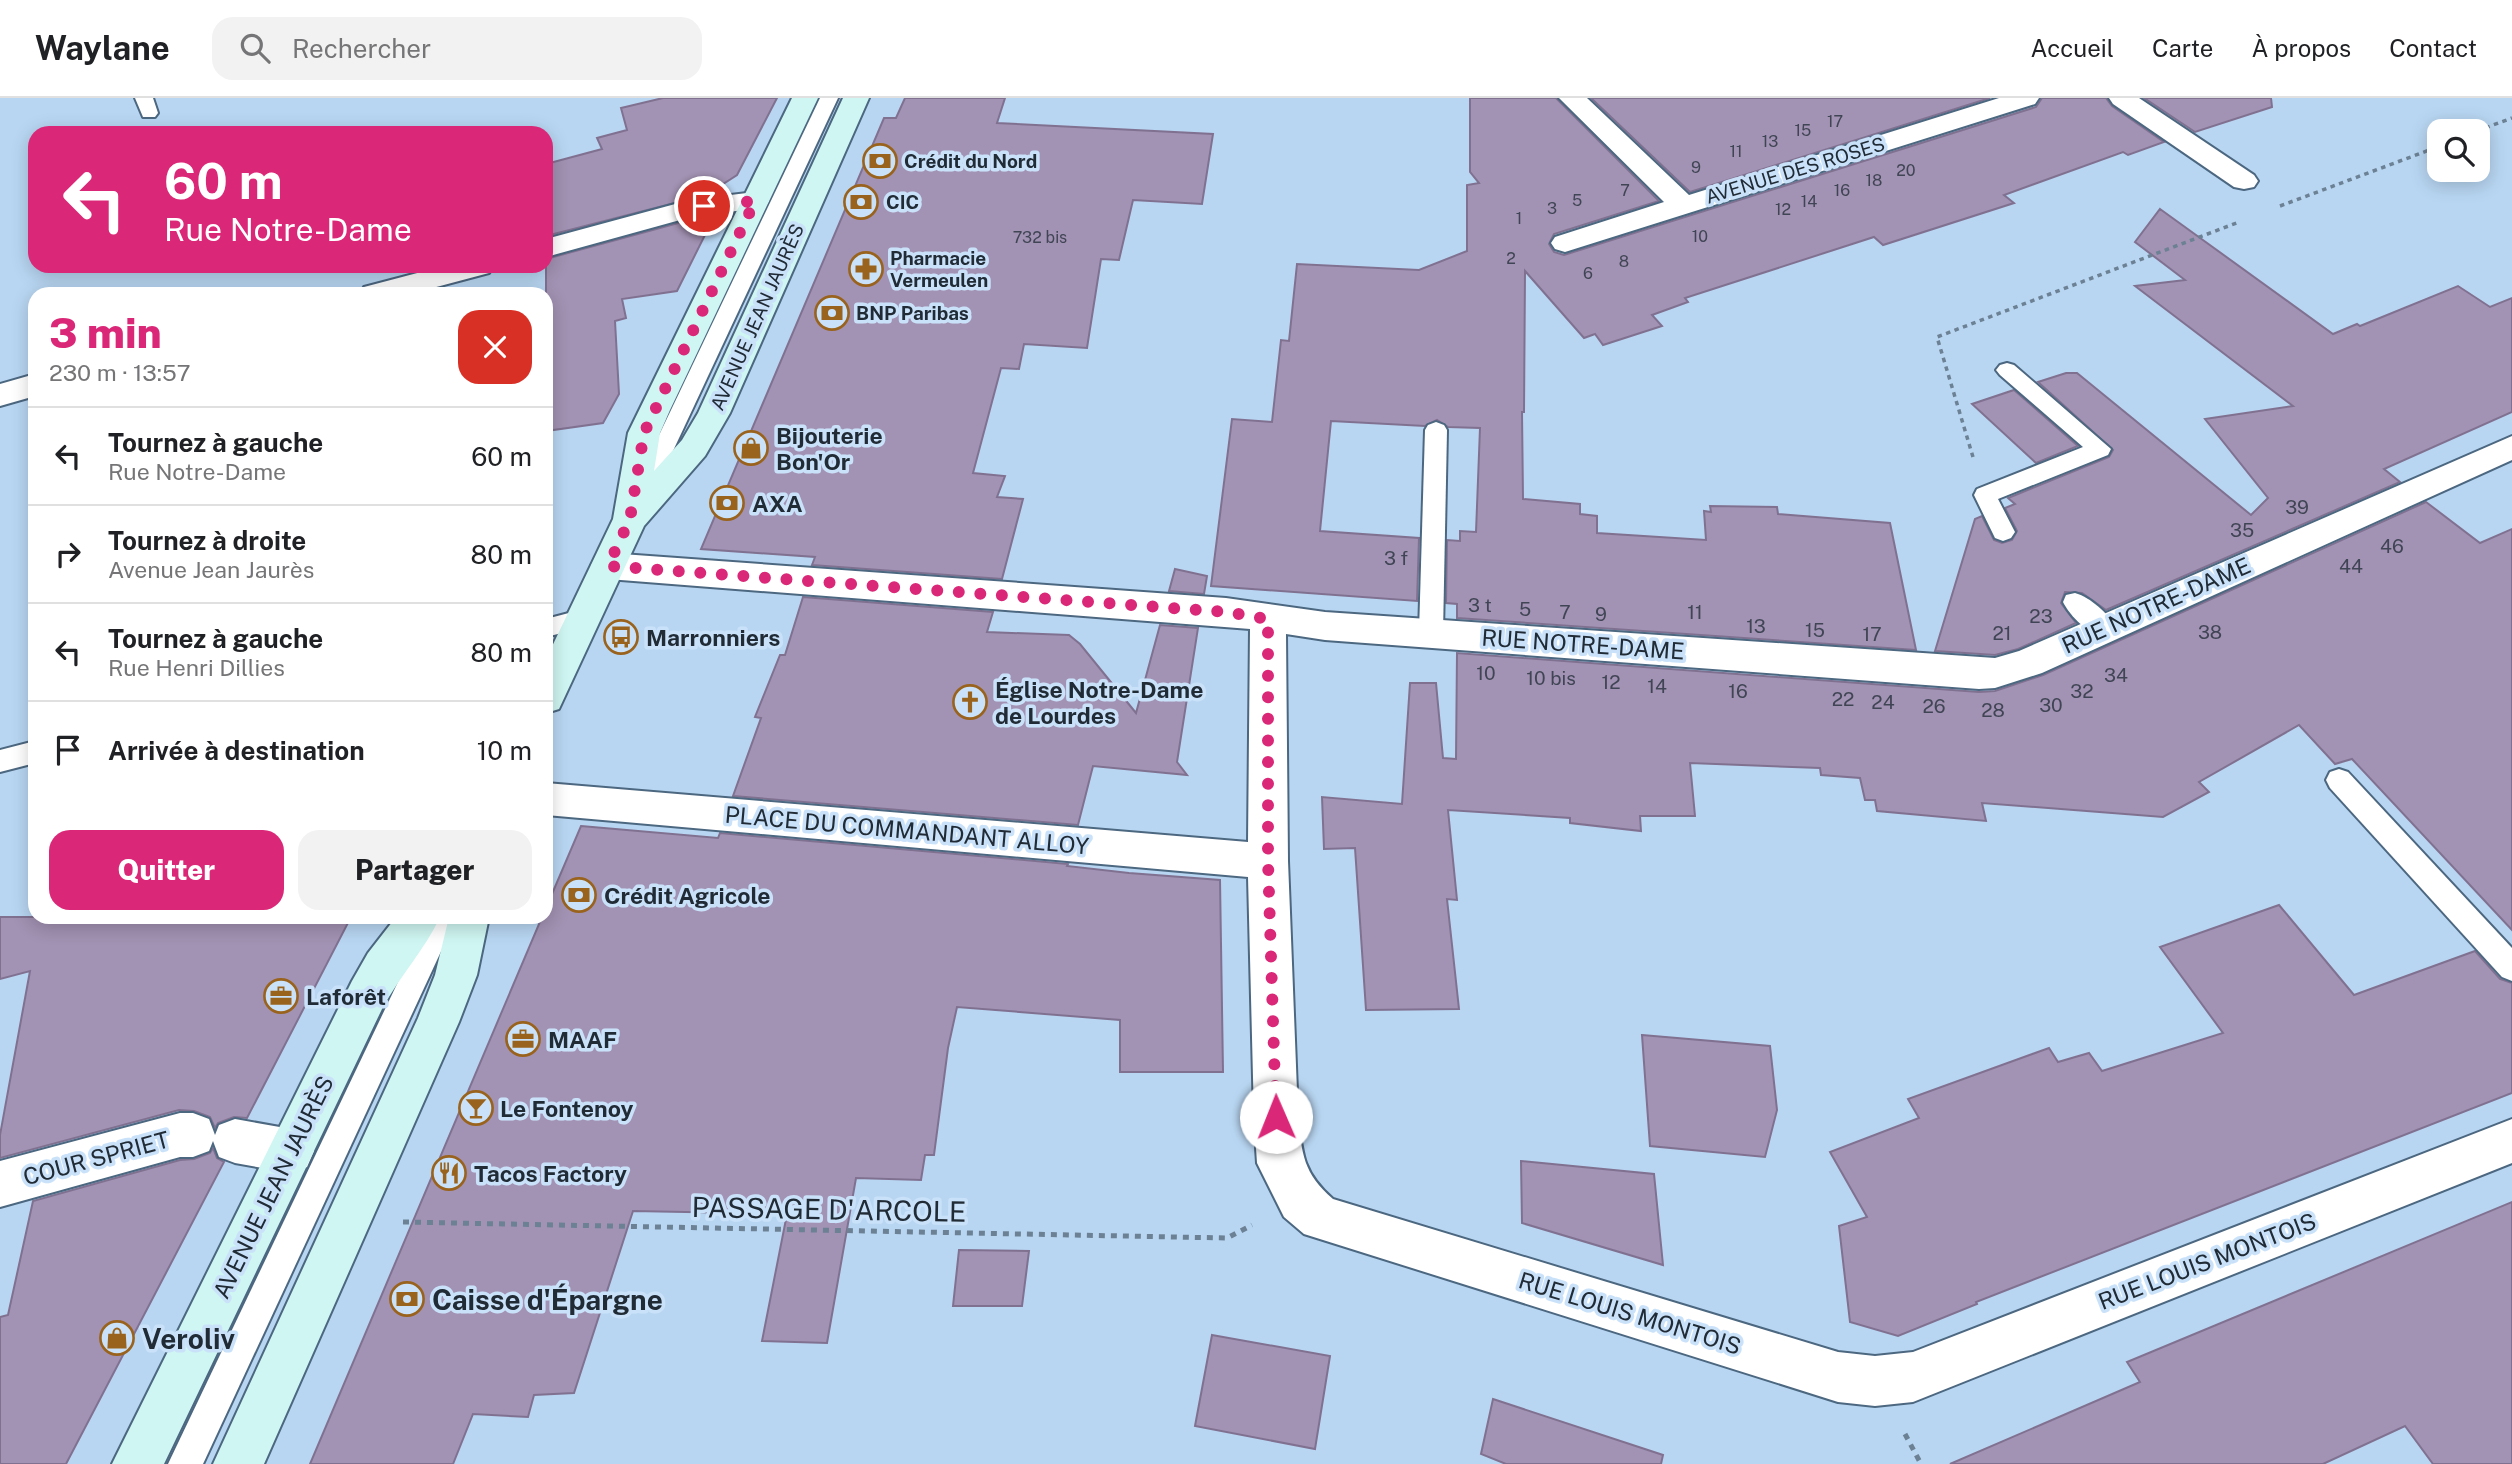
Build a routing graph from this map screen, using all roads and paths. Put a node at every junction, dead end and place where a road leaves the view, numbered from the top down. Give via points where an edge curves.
1 (805, 98) edge
2 (829, 98) edge
3 (856, 98) edge
4 (1572, 98) edge
5 (2026, 98) edge
6 (2122, 98) edge
7 (2512, 118) edge
8 (2490, 126) edge
9 (2427, 151) edge
10 (2244, 181) dead end
11 (755, 201) junction
12 (1683, 205) junction
13 (2268, 211) dead end
14 (2243, 221) dead end
15 (1565, 243) dead end
16 (553, 246) edge
17 (453, 273) edge
18 (401, 287) edge
19 (2007, 370) dead end
20 (28, 387) edge
21 (0, 395) edge
22 (1436, 430) dead end
23 (2512, 447) edge
24 (1985, 495) junction
25 (630, 519) junction
26 (2003, 531) dead end
27 (608, 566) junction
28 (2075, 602) dead end
29 (583, 618) junction
30 (1268, 619) junction
31 (553, 626) edge
32 (2104, 628) junction
33 (1431, 633) junction
34 (553, 683) edge
35 (28, 754) edge
36 (0, 761) edge
37 (2339, 780) dead end
38 (553, 800) edge
39 (1268, 861) junction
40 (415, 924) edge
41 (440, 924) edge
42 (467, 924) edge
43 (2512, 968) edge
44 (2512, 1141) edge
45 (291, 1151) junction
46 (0, 1184) edge
47 (1300, 1201) junction
48 (348, 1222) junction
49 (137, 1464) edge
50 (186, 1464) edge
51 (238, 1464) edge

1 - 11 main road, AVENUE JEAN JAURÈS
2 - 25 lane
3 - 25 main road, AVENUE JEAN JAURÈS via 715,413 694,447
4 - 12 street
5 - 12 street, AVENUE DES ROSES
6 - 10 street
7 - 8 path
9 - 13 path
11 - 16 street via 690,209
11 - 25 main road, AVENUE JEAN JAURÈS via 644,433
12 - 15 street, AVENUE DES ROSES
14 - 24 path via 1937,337
17 - 18 street
19 - 24 lane via 2100,449
20 - 21 street
22 - 33 lane
23 - 32 street, RUE NOTRE-DAME
24 - 26 lane
25 - 27 main road, AVENUE JEAN JAURÈS
27 - 29 main road, AVENUE JEAN JAURÈS
27 - 30 street, RUE NOTRE-DAME via 1226,612
28 - 32 lane
29 - 31 lane
29 - 34 main road, AVENUE JEAN JAURÈS
30 - 33 street, RUE NOTRE-DAME
30 - 39 street, RUE LOUIS MONTOIS
32 - 33 street, RUE NOTRE-DAME via 2029,663 1979,674
35 - 36 lane
37 - 43 lane
38 - 39 street, PLACE DU COMMANDANT ALLOY
39 - 47 street, RUE LOUIS MONTOIS via 1280,1163
40 - 45 main road, AVENUE JEAN JAURÈS via 383,966
41 - 50 lane
42 - 48 main road via 456,975 438,1022
44 - 47 street, RUE LOUIS MONTOIS via 1913,1377 1875,1381 1838,1377 1320,1218
45 - 46 street, COUR SPRIET via 180,1135
45 - 49 main road, AVENUE JEAN JAURÈS
47 - 48 path, PASSAGE D'ARCOLE via 1227,1238
48 - 51 main road

